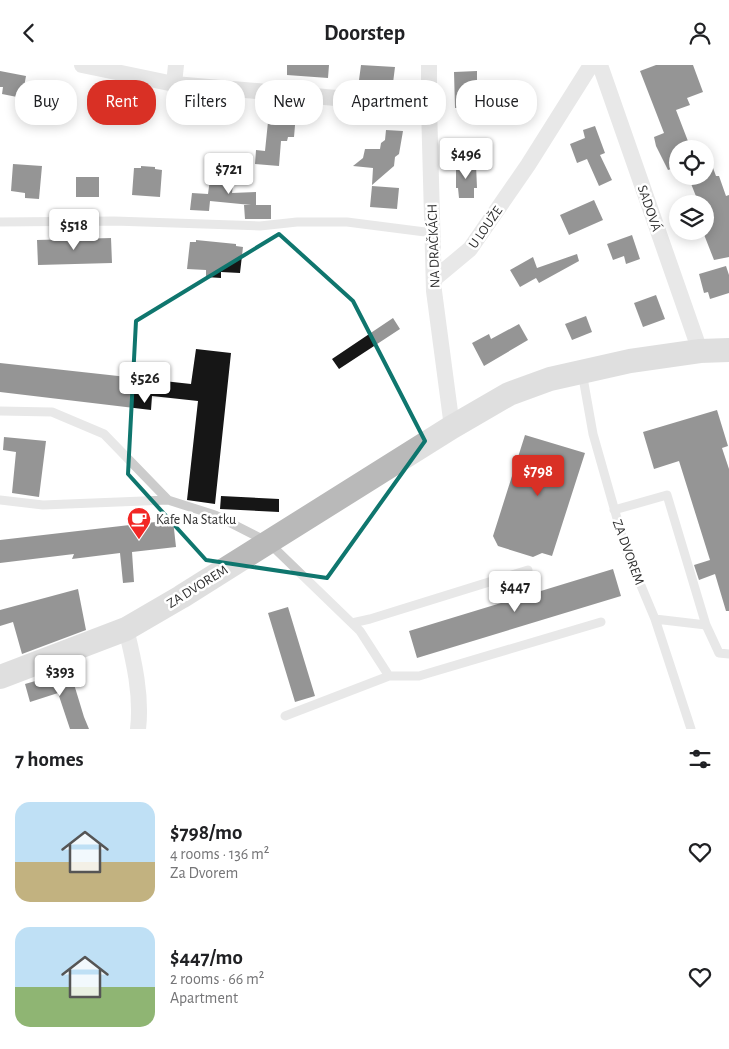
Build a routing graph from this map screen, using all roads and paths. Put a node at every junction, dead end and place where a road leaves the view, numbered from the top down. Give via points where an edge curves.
1 (82, 65) edge
2 (176, 65) edge
3 (429, 65) edge
4 (591, 65) edge
5 (600, 65) edge
6 (174, 80) edge
7 (429, 80) edge
8 (166, 81) edge
9 (245, 89) edge
10 (333, 97) edge
11 (430, 125) edge
12 (0, 223) edge
13 (433, 233) junction
14 (434, 279) junction
15 (729, 350) edge
16 (700, 351) junction
17 (582, 371) junction
18 (0, 411) edge
19 (452, 427) junction
20 (0, 500) edge
21 (168, 501) junction
22 (614, 510) junction
23 (268, 542) junction
24 (528, 570) dead end
25 (655, 619) junction
26 (602, 622) dead end
27 (352, 623) junction
28 (706, 625) junction
29 (126, 629) junction
30 (729, 654) edge
31 (389, 676) junction
32 (0, 677) edge
33 (285, 716) dead end
34 (138, 729) edge
35 (691, 729) edge

1 - 8 street
2 - 6 street
3 - 7 street, NA DRAČKÁCH
4 - 14 street, U LOUŽE via 470,249
5 - 16 street, SADOVÁ
9 - 10 street
11 - 13 street, NA DRAČKÁCH
12 - 13 lane via 114,221 260,226 347,222
13 - 14 street, NA DRAČKÁCH
14 - 19 street, NA DRAČKÁCH
15 - 16 street, ZA DVOREM
16 - 17 street, ZA DVOREM
17 - 19 street, ZA DVOREM via 509,394
17 - 22 lane, ZA DVOREM via 593,434
18 - 21 lane via 52,412 104,434
19 - 23 street, ZA DVOREM
20 - 21 lane via 43,505
21 - 23 lane via 215,515
22 - 25 lane, ZA DVOREM via 626,550
22 - 28 lane via 667,495
23 - 27 lane
23 - 29 street, ZA DVOREM
24 - 27 lane
25 - 28 lane
25 - 35 lane, ZA DVOREM
26 - 31 lane via 419,675
27 - 31 lane
28 - 30 lane via 719,653
29 - 32 street, ZA DVOREM
29 - 34 street via 137,686
31 - 33 lane

